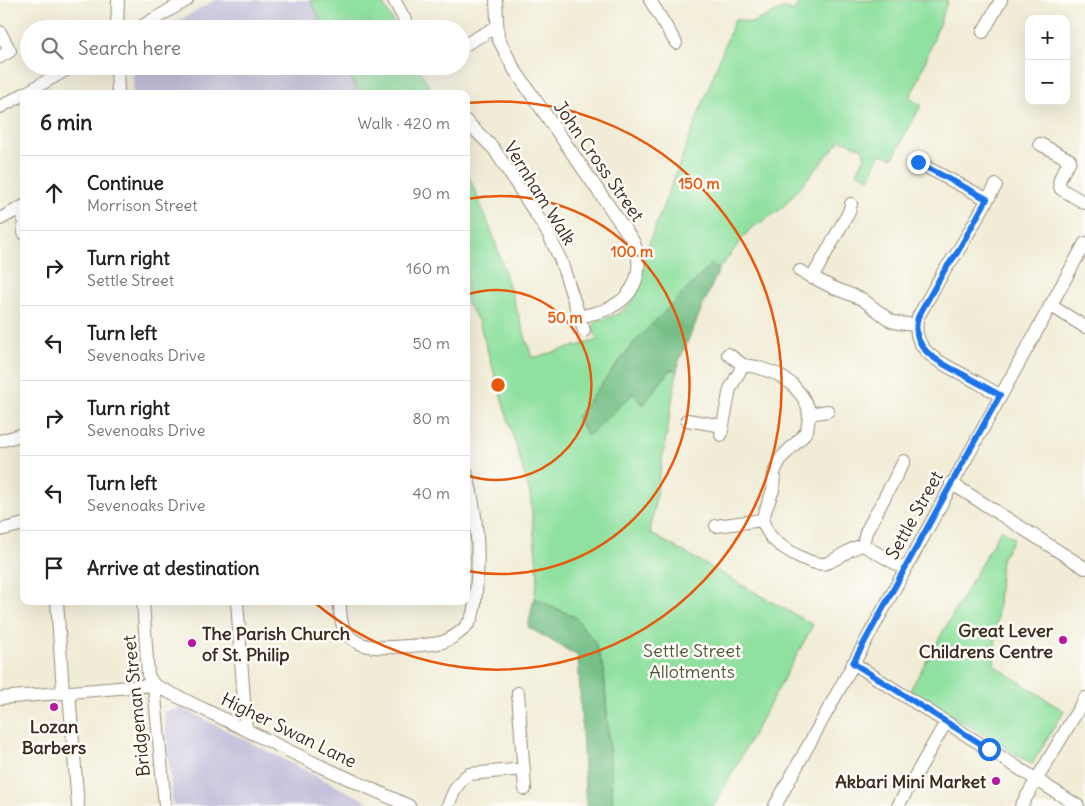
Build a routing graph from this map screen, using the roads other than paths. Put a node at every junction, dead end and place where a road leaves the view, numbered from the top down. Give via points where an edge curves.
1 (118, 0) edge
2 (186, 0) edge
3 (394, 0) edge
4 (496, 0) edge
5 (650, 0) edge
6 (1001, 0) edge
7 (117, 20) edge
8 (152, 20) edge
9 (405, 20) edge
10 (496, 28) junction
11 (0, 32) edge
12 (983, 32) dead end
13 (470, 42) edge
14 (676, 43) dead end
15 (5, 54) edge
16 (57, 75) edge
17 (117, 75) edge
18 (31, 90) edge
19 (118, 90) edge
20 (20, 96) edge
21 (0, 107) edge
22 (470, 126) edge
23 (1040, 144) dead end
24 (918, 162) dead end
25 (996, 185) dead end
26 (987, 199) junction
27 (1085, 203) edge
28 (851, 204) dead end
29 (20, 208) edge
30 (0, 219) edge
31 (1085, 243) edge
32 (800, 271) dead end
33 (812, 278) junction
34 (1050, 305) junction
35 (579, 317) junction
36 (916, 325) junction
37 (1085, 327) edge
38 (584, 331) dead end
39 (728, 354) dead end
40 (743, 365) junction
41 (1000, 395) junction
42 (828, 410) dead end
43 (809, 414) junction
44 (687, 420) dead end
45 (20, 435) edge
46 (0, 441) edge
47 (904, 461) dead end
48 (951, 483) junction
49 (470, 488) edge
50 (762, 520) junction
51 (20, 525) edge
52 (716, 526) dead end
53 (0, 530) edge
54 (863, 544) junction
55 (1085, 568) edge
56 (904, 569) junction
57 (57, 605) edge
58 (143, 605) edge
59 (237, 605) edge
60 (340, 605) edge
61 (853, 663) junction
62 (154, 685) junction
63 (66, 692) junction
64 (518, 694) dead end
65 (0, 698) edge
66 (1085, 698) edge
67 (946, 722) junction
68 (246, 730) junction
69 (524, 769) junction
70 (1036, 780) junction
71 (525, 789) dead end
72 (78, 806) edge
73 (165, 806) edge
74 (409, 806) edge
75 (448, 806) edge
76 (775, 806) edge
77 (898, 806) edge
78 (1021, 806) edge
79 (1078, 806) edge

1 - 7 street
2 - 8 street
3 - 9 street
4 - 10 street, John Cross Street
5 - 14 street
6 - 12 street
10 - 13 street
10 - 35 street, John Cross Street via 502,48 514,69 636,249 638,273 634,287 624,299 612,307
11 - 15 street
16 - 18 street
17 - 19 street
20 - 21 street
22 - 35 street, Vernham Walk via 499,157 548,233 561,261
23 - 27 street via 1070,160 1059,185
24 - 26 street via 931,176
25 - 26 street
26 - 36 street
28 - 33 street via 847,226
29 - 30 street
31 - 34 street, Settle Street
32 - 33 street
33 - 36 street via 862,299 898,324
34 - 37 street
34 - 41 street, Settle Street
35 - 38 street, Vernham Walk
36 - 41 street via 918,339 933,359
39 - 40 street
40 - 43 street via 777,374 792,384 802,396
40 - 44 street via 730,389 722,430
41 - 48 street, Settle Street
42 - 43 street
43 - 50 street via 807,430 777,466 774,490
45 - 46 street
47 - 54 street via 866,532
48 - 55 street
48 - 56 street, Settle Street
49 - 60 street via 479,562 474,610 463,629 442,642 381,647 365,645 346,631
50 - 52 street
50 - 54 street via 773,539 811,562 827,563
51 - 53 street
54 - 56 street
56 - 61 street, Settle Street
57 - 63 street
58 - 62 street, Bridgeman Street via 148,675
59 - 68 street
61 - 67 street
61 - 76 street, Settle Street
62 - 63 street
62 - 68 street, Higher Swan Lane
62 - 73 street, Bridgeman Street
63 - 65 street
63 - 72 street
64 - 69 street via 513,713
66 - 70 street
67 - 70 street
67 - 77 street
68 - 74 street, Higher Swan Lane
69 - 71 street
69 - 75 street via 469,774 458,785
70 - 78 street
70 - 79 street

